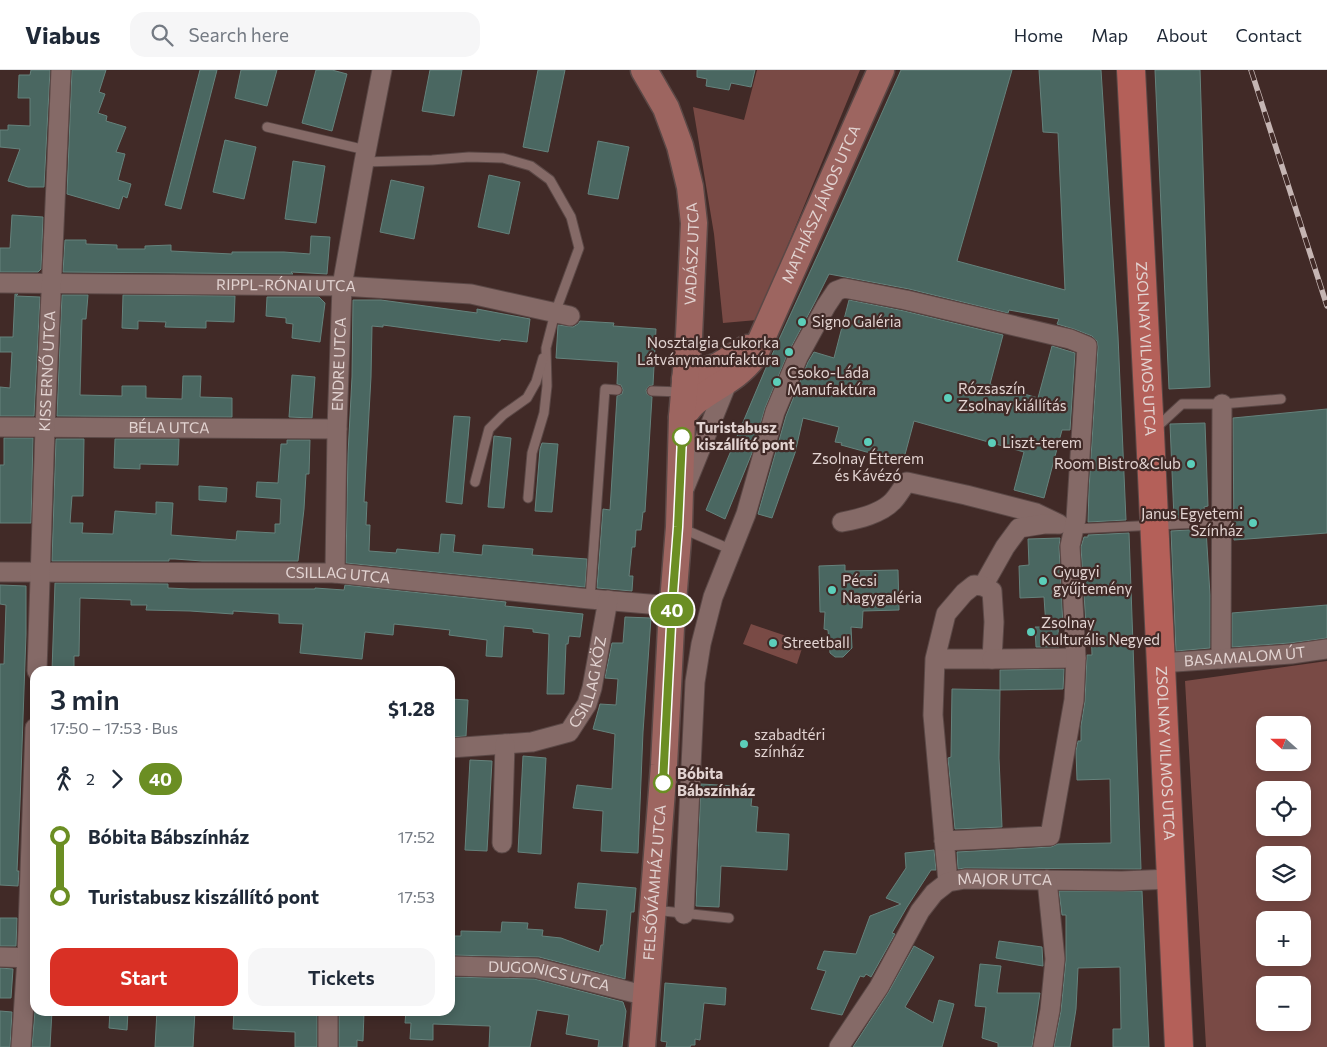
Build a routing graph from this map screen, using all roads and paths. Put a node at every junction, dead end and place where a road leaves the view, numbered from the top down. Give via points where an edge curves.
1 (61, 70) edge
2 (382, 70) edge
3 (644, 70) edge
4 (881, 70) edge
5 (1131, 70) edge
6 (267, 127) dead end
7 (365, 156) junction
8 (0, 283) edge
9 (52, 284) junction
10 (342, 286) junction
11 (563, 314) junction
12 (689, 336) junction
13 (763, 338) junction
14 (546, 348) junction
15 (734, 356) junction
16 (728, 381) junction
17 (685, 385) junction
18 (617, 390) dead end
19 (652, 391) dead end
20 (1281, 398) dead end
21 (1222, 404) junction
22 (682, 418) junction
23 (0, 427) edge
24 (45, 428) junction
25 (337, 429) junction
26 (1150, 433) junction
27 (474, 482) dead end
28 (528, 498) dead end
29 (679, 499) junction
30 (842, 522) dead end
31 (1221, 522) junction
32 (1069, 525) junction
33 (1154, 525) junction
34 (678, 527) junction
35 (732, 550) junction
36 (0, 572) edge
37 (40, 573) junction
38 (335, 573) junction
39 (983, 586) junction
40 (599, 600) junction
41 (672, 606) junction
42 (1327, 649) edge
43 (1076, 658) junction
44 (1221, 659) junction
45 (935, 660) junction
46 (992, 660) junction
47 (1161, 664) junction
48 (37, 666) edge
49 (505, 744) junction
50 (455, 748) edge
51 (944, 841) junction
52 (502, 843) dead end
53 (1171, 879) junction
54 (1048, 880) junction
55 (948, 882) junction
56 (654, 910) junction
57 (684, 914) junction
58 (729, 918) dead end
59 (0, 957) edge
60 (30, 958) edge
61 (455, 966) edge
62 (30, 967) edge
63 (647, 996) junction
64 (328, 1016) edge
65 (21, 1047) edge
66 (328, 1047) edge
67 (642, 1047) edge
68 (839, 1047) edge
69 (1043, 1047) edge
70 (1179, 1047) edge

1 - 9 street, KISS ERNŐ UTCA
2 - 7 street, ENDRE UTCA
3 - 12 street, VADÁSZ UTCA via 666,108 690,187 694,223
4 - 13 street, MATHIÁSZ JÁNOS UTCA
5 - 26 main road, ZSOLNAY VILMOS UTCA
6 - 7 lane
7 - 10 street, ENDRE UTCA
7 - 11 lane via 432,160 503,158 530,166 550,180 571,217 579,248
8 - 9 street, RIPPL-RÓNAI UTCA
9 - 10 street, RIPPL-RÓNAI UTCA
9 - 24 street, KISS ERNŐ UTCA
10 - 11 street, RIPPL-RÓNAI UTCA via 471,294
10 - 25 street, ENDRE UTCA
11 - 14 lane
12 - 15 street via 704,349 718,355
12 - 17 street, VADÁSZ UTCA
13 - 15 street
13 - 16 street, MATHIÁSZ JÁNOS UTCA via 747,366
14 - 27 lane via 536,382 527,398 489,429
14 - 28 lane via 548,386 532,453
15 - 17 street via 718,366 703,370
16 - 22 street, MATHIÁSZ JÁNOS UTCA via 694,403
16 - 29 street, MATHIÁSZ JÁNOS UTCA
17 - 19 lane
17 - 22 street, VADÁSZ UTCA
18 - 40 lane via 604,389
20 - 21 lane
21 - 26 lane via 1182,404
21 - 31 street
22 - 29 street, FELSŐVÁMHÁZ UTCA
23 - 24 street, BÉLA UTCA
24 - 25 street, BÉLA UTCA
24 - 37 street, KISS ERNŐ UTCA
25 - 38 street, ENDRE UTCA
26 - 33 main road, ZSOLNAY VILMOS UTCA
29 - 34 street, FELSŐVÁMHÁZ UTCA
30 - 32 street via 879,511 892,503 907,482 1036,513
31 - 33 lane
31 - 44 street
32 - 33 lane
32 - 35 street via 1087,346 1070,339 844,288 836,292 826,306 798,357 774,412 746,514
32 - 39 street via 1019,528 1004,547
32 - 43 street
33 - 47 main road, ZSOLNAY VILMOS UTCA
34 - 35 lane
34 - 41 street, FELSŐVÁMHÁZ UTCA
35 - 57 street via 713,597 700,644 695,682
36 - 37 street, CSILLAG UTCA
37 - 38 street, CSILLAG UTCA
37 - 48 street, KISS ERNŐ UTCA
38 - 40 street, CSILLAG UTCA
39 - 45 street via 974,585 946,614
39 - 46 street via 992,591
40 - 41 street, CSILLAG UTCA
40 - 49 street, CSILLAG KÖZ via 592,688 587,704 569,732 532,742
41 - 56 street, FELSŐVÁMHÁZ UTCA
42 - 44 street, BASAMALOM ÚT
43 - 46 street
43 - 51 street via 1074,700 1050,836
44 - 47 street, BASAMALOM ÚT
45 - 46 street
45 - 51 street via 933,715
47 - 53 main road, ZSOLNAY VILMOS UTCA
49 - 50 street, CSILLAG KÖZ
49 - 52 street
51 - 55 street
53 - 54 street, MAJOR UTCA
53 - 70 main road, ZSOLNAY VILMOS UTCA
54 - 55 street, MAJOR UTCA via 965,879
54 - 69 street via 1055,959
55 - 68 street, MAJOR UTCA via 920,910 879,987
56 - 57 lane
56 - 63 street, FELSŐVÁMHÁZ UTCA
57 - 58 lane
59 - 60 street
61 - 63 street, DUGONICS UTCA via 536,968
62 - 65 street
63 - 67 street, FELSŐVÁMHÁZ UTCA
64 - 66 street

